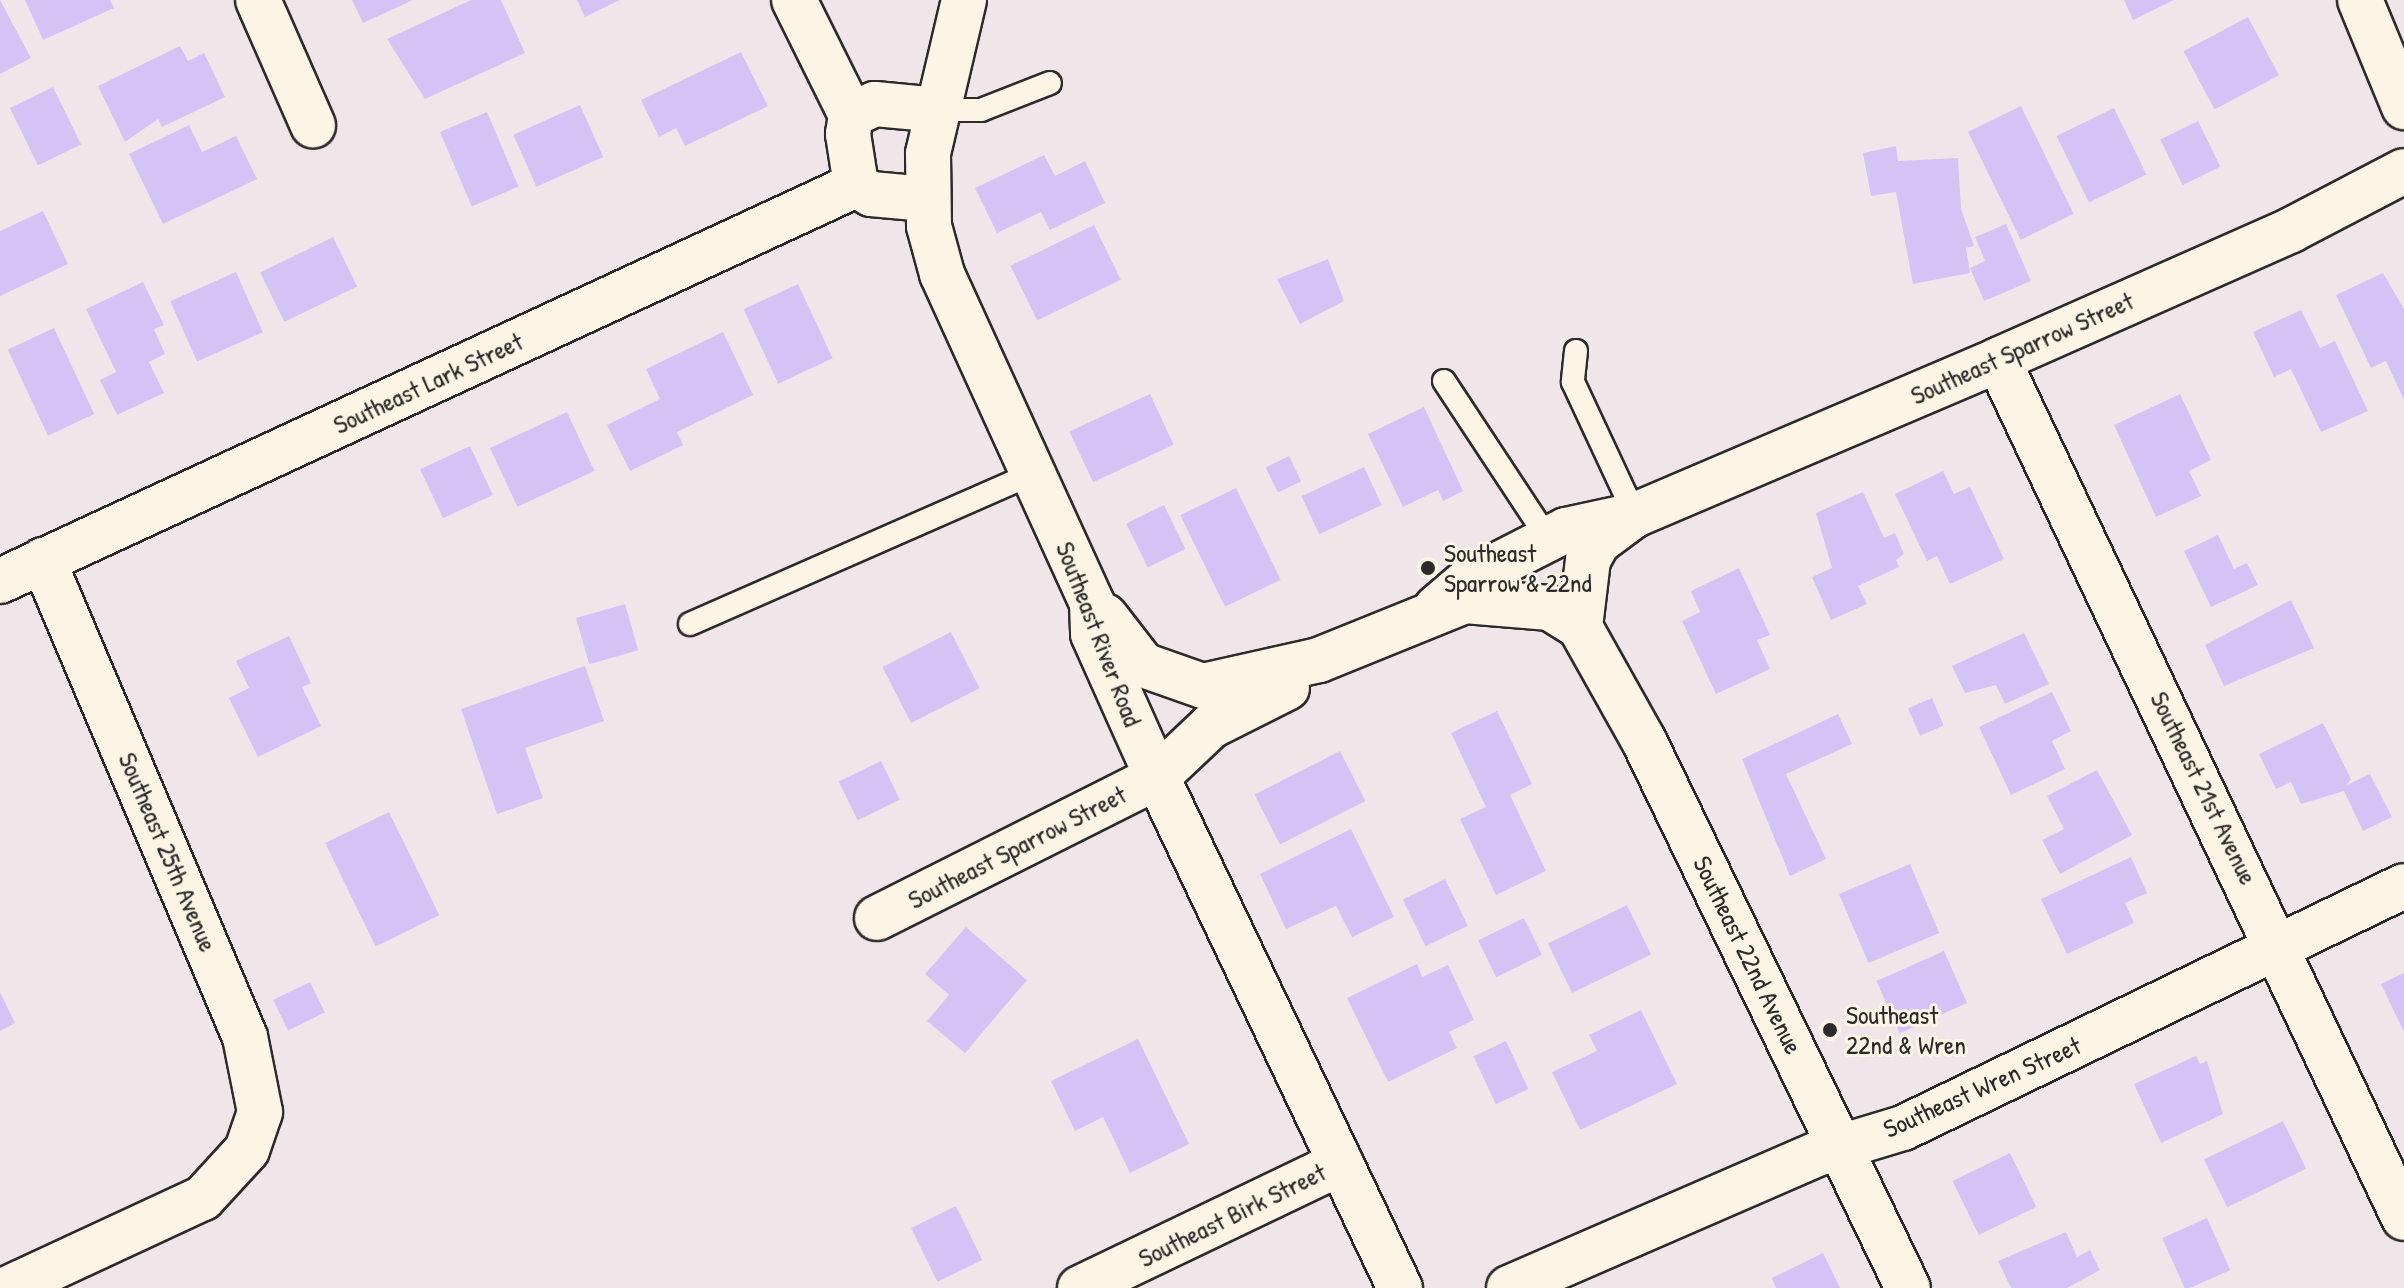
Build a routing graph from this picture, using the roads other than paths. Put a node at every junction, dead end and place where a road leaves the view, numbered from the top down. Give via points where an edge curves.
1 (258, 0) edge
2 (794, 0) edge
3 (964, 0) edge
4 (2360, 0) edge
5 (1050, 83) dead end
6 (2404, 107) edge
7 (938, 110) junction
8 (851, 115) junction
9 (313, 125) dead end
10 (2404, 171) edge
11 (856, 185) junction
12 (926, 199) junction
13 (1576, 351) dead end
14 (1998, 360) junction
15 (1444, 381) dead end
16 (1032, 474) junction
17 (1635, 515) junction
18 (1548, 539) junction
19 (43, 560) junction
20 (0, 581) edge
21 (1092, 603) junction
22 (1436, 608) junction
23 (690, 624) dead end
24 (1580, 627) junction
25 (1319, 660) junction
26 (1157, 777) junction
27 (2404, 886) edge
28 (877, 918) dead end
29 (2281, 947) junction
30 (1840, 1145) junction
31 (1341, 1163) junction
32 (2404, 1218) edge
33 (9, 1288) edge
34 (1080, 1288) edge
35 (1400, 1288) edge
36 (1509, 1288) edge
37 (1908, 1288) edge

1 - 9 street
2 - 8 street
3 - 7 street, Southeast River Road
4 - 6 street
5 - 7 lane via 981,110
7 - 8 street via 875,104
7 - 12 street, Southeast River Road
8 - 11 street
10 - 14 street, Southeast Sparrow Street via 2291,230
11 - 12 street via 871,194
11 - 19 street, Southeast Lark Street
12 - 16 street, Southeast River Road via 942,274
13 - 17 lane via 1573,382
14 - 17 street, Southeast Sparrow Street
14 - 29 street, Southeast 21st Avenue
15 - 18 lane
16 - 21 street, Southeast River Road
16 - 23 lane
17 - 18 street, Southeast Sparrow Street
17 - 24 street, Southeast Sparrow Street via 1598,542 1588,560
18 - 22 street, Southeast Sparrow Street via 1470,579
19 - 20 street, Southeast Lark Street
19 - 33 street, Southeast 25th Avenue via 245,1037 260,1094 247,1150 203,1198
21 - 25 street, Southeast Sparrow Street via 1143,665 1186,684 1224,685
21 - 26 street, Southeast River Road via 1093,634
22 - 24 street, Southeast Sparrow Street via 1523,602
22 - 25 street, Southeast Sparrow Street
24 - 30 street, Southeast 22nd Avenue
25 - 26 street, Southeast Sparrow Street via 1287,689 1203,732
26 - 28 street, Southeast Sparrow Street
26 - 31 street, Southeast River Road
27 - 29 street, Southeast Wren Street
29 - 30 street, Southeast Wren Street via 1903,1128
29 - 32 street, Southeast 21st Avenue
30 - 36 street, Southeast Wren Street
30 - 37 street, Southeast 22nd Avenue
31 - 34 street, Southeast Birk Street
31 - 35 street, Southeast River Road

